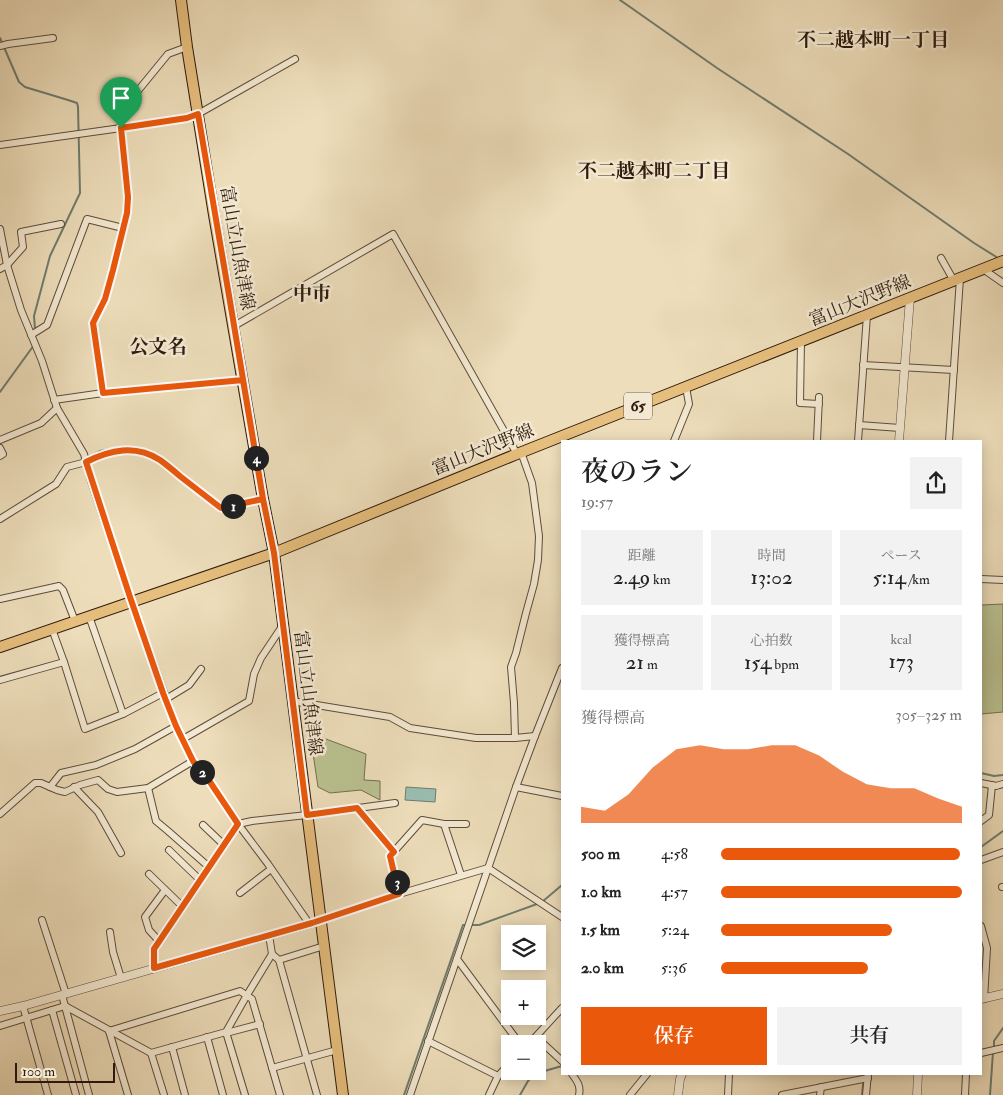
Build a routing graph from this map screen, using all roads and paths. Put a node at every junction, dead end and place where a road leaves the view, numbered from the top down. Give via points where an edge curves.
1 (181, 0) edge
2 (53, 38) dead end
3 (0, 46) edge
4 (187, 47) junction
5 (295, 59) dead end
6 (198, 114) junction
7 (121, 128) junction
8 (0, 144) edge
9 (61, 224) dead end
10 (123, 228) junction
11 (0, 229) edge
12 (941, 258) dead end
13 (1003, 261) edge
14 (7, 265) junction
15 (0, 268) edge
16 (983, 269) junction
17 (957, 280) junction
18 (1003, 284) edge
19 (910, 298) junction
20 (867, 315) junction
21 (234, 326) junction
22 (31, 335) junction
23 (801, 341) junction
24 (863, 365) junction
25 (905, 367) junction
26 (954, 370) junction
27 (243, 380) junction
28 (686, 387) junction
29 (103, 393) junction
30 (819, 396) dead end
31 (54, 400) junction
32 (819, 404) junction
33 (57, 408) junction
34 (859, 425) junction
35 (900, 428) junction
36 (0, 440) edge
37 (674, 440) edge
38 (817, 440) edge
39 (858, 440) edge
40 (900, 440) edge
41 (949, 440) edge
42 (0, 448) edge
43 (519, 453) junction
44 (0, 456) edge
45 (86, 462) junction
46 (263, 499) junction
47 (0, 519) edge
48 (274, 553) junction
49 (982, 579) edge
50 (1003, 580) edge
51 (0, 599) edge
52 (132, 602) junction
53 (89, 616) junction
54 (74, 622) junction
55 (283, 625) junction
56 (52, 629) junction
57 (0, 647) edge
58 (64, 662) junction
59 (201, 669) dead end
60 (561, 671) edge
61 (0, 680) edge
62 (164, 696) junction
63 (292, 700) junction
64 (123, 714) junction
65 (176, 726) junction
66 (535, 736) junction
67 (515, 738) junction
68 (183, 739) junction
69 (193, 761) junction
70 (982, 783) edge
71 (1003, 784) edge
72 (992, 785) junction
73 (50, 787) junction
74 (74, 787) junction
75 (516, 787) junction
76 (148, 788) junction
77 (561, 796) edge
78 (396, 803) dead end
79 (357, 808) junction
80 (0, 814) edge
81 (307, 815) junction
82 (982, 820) edge
83 (238, 824) junction
84 (444, 824) junction
85 (466, 824) dead end
86 (202, 825) dead end
87 (224, 845) junction
88 (169, 850) dead end
89 (394, 852) junction
90 (1003, 852) edge
91 (121, 854) dead end
92 (982, 860) edge
93 (208, 867) junction
94 (488, 868) junction
95 (271, 869) junction
96 (149, 874) dead end
97 (461, 875) junction
98 (200, 880) junction
99 (165, 890) junction
100 (240, 892) dead end
101 (399, 894) junction
102 (182, 906) junction
103 (561, 916) edge
104 (42, 920) dead end
105 (320, 921) junction
106 (308, 924) junction
107 (982, 930) edge
108 (110, 932) dead end
109 (269, 935) junction
110 (159, 940) junction
111 (324, 946) junction
112 (272, 954) junction
113 (457, 959) junction
114 (279, 960) junction
115 (154, 968) junction
116 (121, 978) junction
117 (64, 994) junction
118 (1003, 994) edge
119 (247, 995) junction
120 (983, 999) edge
121 (23, 1006) junction
122 (65, 1006) junction
123 (561, 1009) edge
124 (52, 1010) junction
125 (0, 1011) edge
126 (27, 1018) junction
127 (260, 1024) junction
128 (0, 1026) edge
129 (109, 1031) junction
130 (226, 1032) junction
131 (513, 1035) edge
132 (538, 1035) edge
133 (207, 1037) junction
134 (428, 1041) junction
135 (546, 1046) edge
136 (172, 1047) junction
137 (1000, 1048) edge
138 (337, 1050) junction
139 (151, 1053) junction
140 (982, 1053) edge
141 (307, 1058) junction
142 (561, 1060) edge
143 (272, 1068) junction
144 (501, 1073) edge
145 (573, 1075) edge
146 (646, 1075) edge
147 (682, 1075) edge
148 (729, 1075) edge
149 (918, 1075) edge
150 (966, 1075) edge
151 (498, 1076) junction
152 (868, 1076) edge
153 (821, 1087) junction
154 (48, 1095) edge
155 (76, 1095) edge
156 (89, 1095) edge
157 (128, 1095) edge
158 (164, 1095) edge
159 (186, 1095) edge
160 (223, 1095) edge
161 (245, 1095) edge
162 (280, 1095) edge
163 (317, 1095) edge
164 (343, 1095) edge
165 (410, 1095) edge
166 (488, 1095) edge
167 (579, 1095) edge
168 (630, 1095) edge
169 (678, 1095) edge
170 (728, 1095) edge
171 (782, 1095) edge
172 (820, 1095) edge
173 (866, 1095) edge
174 (917, 1095) edge
175 (965, 1095) edge

1 - 4 main road, 富山立山魚津線
2 - 3 street
4 - 6 main road, 富山立山魚津線
4 - 7 street via 168,54 123,109
5 - 6 street
6 - 7 street
6 - 21 main road, 富山立山魚津線
7 - 8 street
7 - 10 street via 128,197
9 - 14 street via 21,232 23,247
10 - 22 street via 87,219 47,325
10 - 29 street via 105,299 93,323
11 - 14 street
12 - 17 street
13 - 16 main road, 富山大沢野線 / 65
14 - 15 street
14 - 22 street
16 - 17 main road, 富山大沢野線 / 65
16 - 18 street
17 - 19 main road, 富山大沢野線 / 65
17 - 26 street
19 - 20 main road, 富山大沢野線 / 65
19 - 25 street
20 - 23 main road, 富山大沢野線 / 65
20 - 24 street
21 - 27 main road, 富山立山魚津線
21 - 43 street via 392,234
22 - 31 street
23 - 28 main road, 富山大沢野線 / 65
23 - 32 street via 800,403
24 - 25 street
24 - 34 street
25 - 26 street
25 - 35 street
26 - 41 street
27 - 29 street
27 - 46 main road, 富山立山魚津線
28 - 37 street via 689,404
28 - 43 main road, 富山大沢野線 / 65
29 - 31 street
30 - 32 street
31 - 33 street
32 - 38 street
33 - 36 street via 42,422
33 - 45 street
34 - 35 street
34 - 39 street
35 - 40 street
42 - 44 street via 3,454
43 - 48 main road, 富山大沢野線 / 65
43 - 67 street via 532,483 539,536 534,584 511,667
45 - 46 street via 102,454 134,450 160,460 221,508
45 - 47 street via 67,467 56,484
45 - 52 street
46 - 48 main road, 富山立山魚津線
48 - 52 main road, 富山大沢野線 / 65
48 - 55 main road, 富山立山魚津線
49 - 50 street
51 - 54 street via 59,586
52 - 53 main road, 富山大沢野線 / 65
52 - 62 street
53 - 54 main road, 富山大沢野線 / 65
53 - 64 street
54 - 56 main road, 富山大沢野線 / 65
55 - 63 main road, 富山立山魚津線
55 - 68 street via 261,658 249,701
56 - 57 main road, 富山大沢野線 / 65
56 - 58 street
58 - 61 street
58 - 64 street via 85,729
59 - 62 street via 190,685
60 - 66 street
62 - 64 street
62 - 65 street
63 - 67 street via 390,717 410,728 476,738
63 - 81 main road, 富山立山魚津線
65 - 68 street
65 - 73 street via 135,749 96,765 61,773
66 - 67 street
66 - 75 street
68 - 69 street
69 - 76 street
69 - 83 street
70 - 72 street
71 - 72 street
72 - 82 street via 989,815
73 - 74 street via 65,792
73 - 80 street via 35,783
74 - 76 street via 98,780 108,790 117,792
74 - 91 street via 98,812
75 - 77 street
75 - 94 street
76 - 93 street via 156,821
78 - 79 street
79 - 81 street
79 - 89 street
81 - 83 street
81 - 105 main road, 富山立山魚津線
83 - 87 street
83 - 95 street
84 - 85 street
84 - 89 street via 422,820
84 - 97 street
86 - 87 street
87 - 93 street
88 - 98 street
89 - 101 street via 390,856
90 - 92 street
93 - 98 street
94 - 97 street
94 - 103 street
94 - 113 street
95 - 100 street
95 - 106 street
96 - 99 street
97 - 101 street
98 - 102 street
99 - 102 street
99 - 110 street via 145,917 149,930
101 - 105 street
102 - 110 street
104 - 117 street
105 - 106 street
105 - 111 main road, 富山立山魚津線
106 - 109 street
107 - 120 street via 987,948
108 - 116 street
109 - 112 street
109 - 115 street
110 - 115 street via 154,949
111 - 114 street
111 - 138 main road, 富山立山魚津線
112 - 114 street
112 - 119 street
113 - 131 street
113 - 134 street
114 - 141 street
115 - 116 street
116 - 117 street
117 - 121 street
117 - 122 street
118 - 120 street
119 - 127 street via 252,999
119 - 129 street via 240,991
119 - 130 street
121 - 125 street
121 - 126 street
122 - 124 street
122 - 129 street
122 - 156 street
123 - 132 street
124 - 126 street
124 - 155 street
126 - 128 street
126 - 154 street
127 - 130 street
127 - 143 street
129 - 139 street
129 - 157 street
130 - 133 street
130 - 161 street
133 - 136 street
133 - 160 street
134 - 151 street
134 - 165 street
135 - 142 street
136 - 139 street
136 - 159 street
137 - 140 street
138 - 141 street
138 - 164 main road, 富山立山魚津線
139 - 158 street
141 - 143 street
141 - 163 street
143 - 162 street
144 - 151 street
145 - 167 street via 579,1083
146 - 168 street
147 - 169 street
148 - 170 street
149 - 174 street
150 - 175 street
151 - 166 street
152 - 153 street
152 - 173 street
153 - 171 street
153 - 172 street

